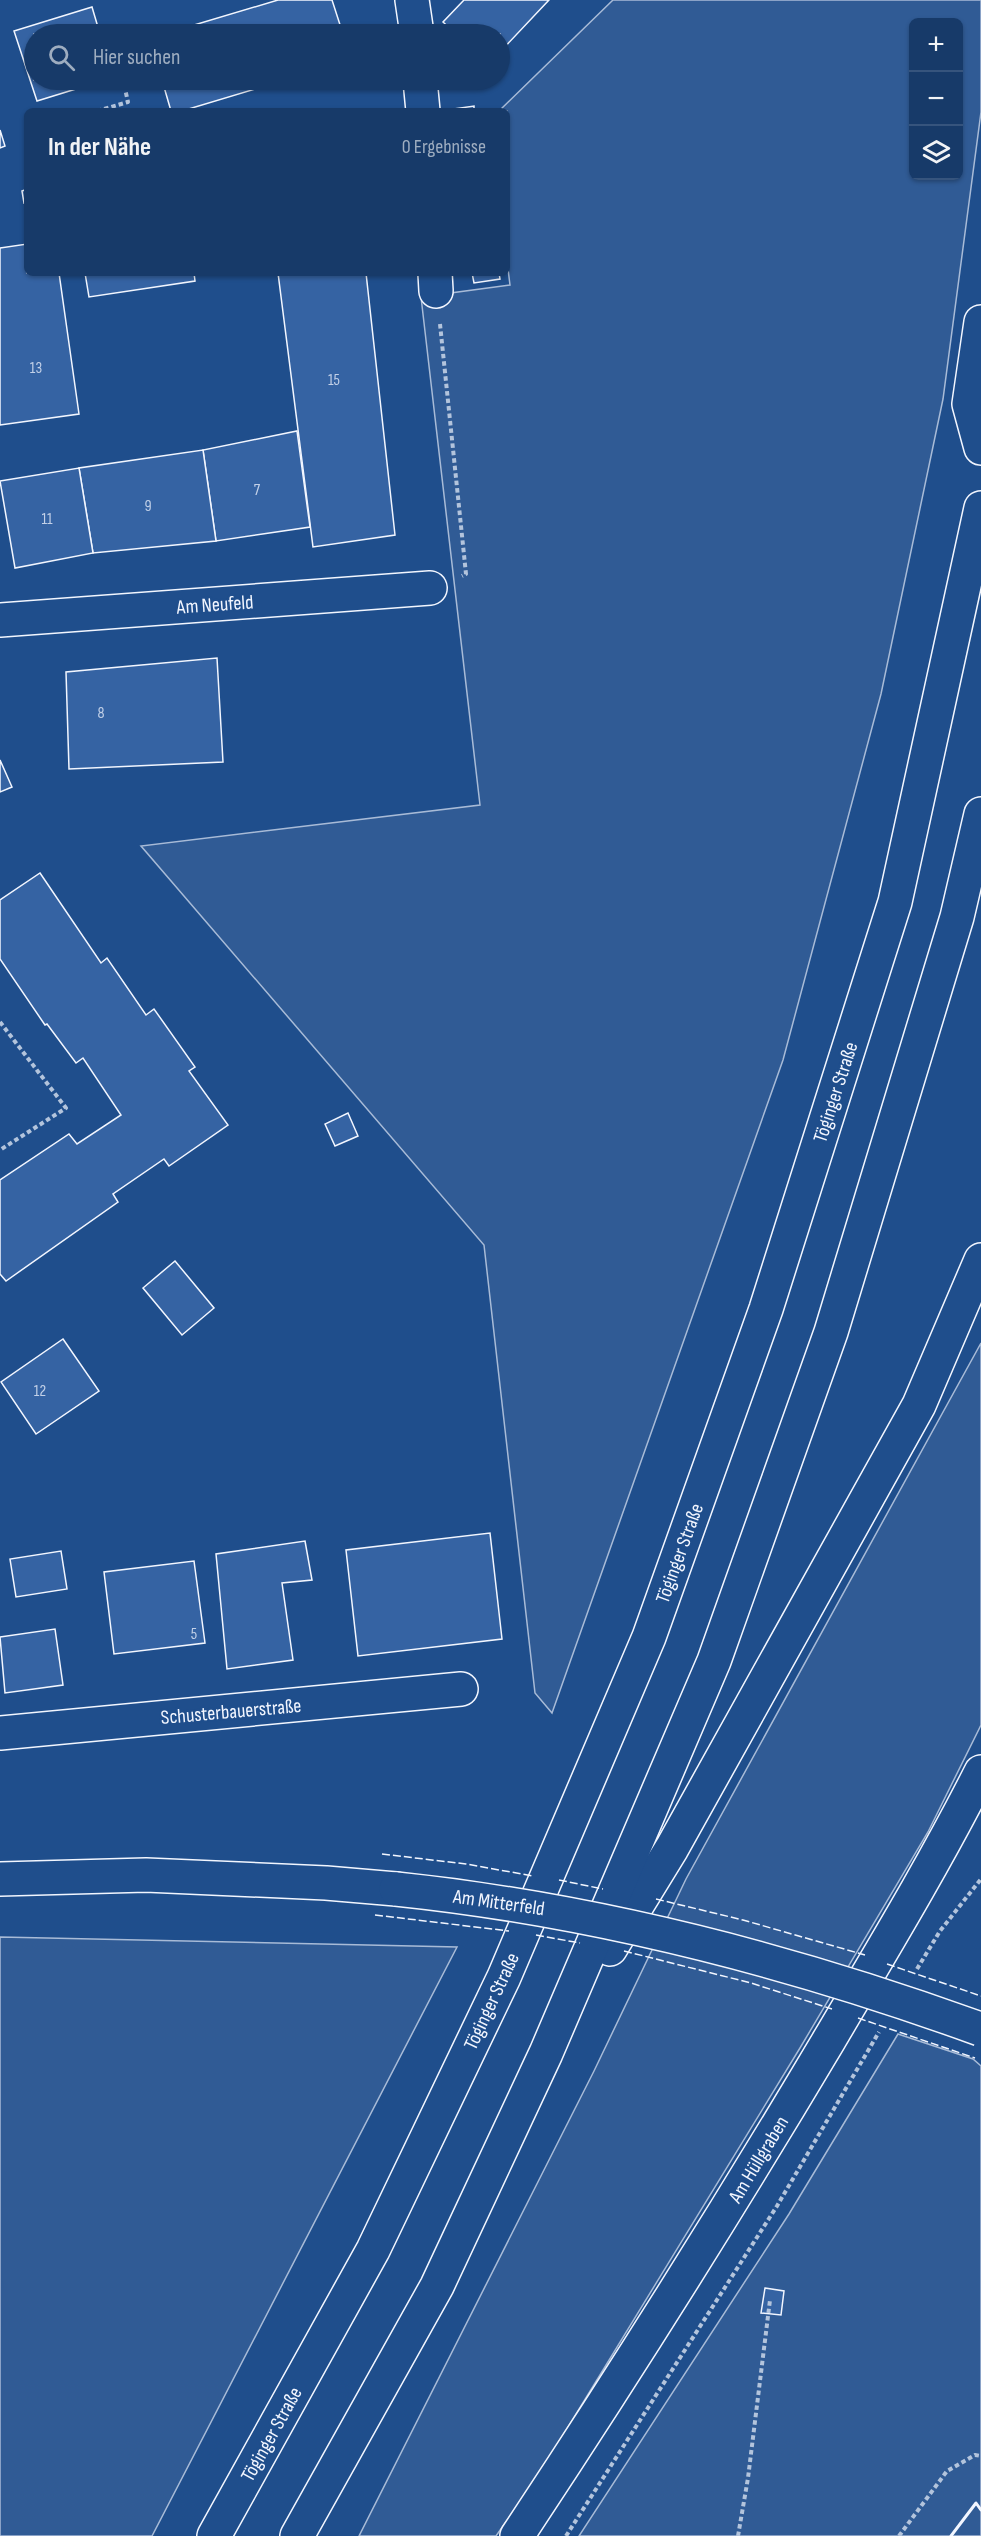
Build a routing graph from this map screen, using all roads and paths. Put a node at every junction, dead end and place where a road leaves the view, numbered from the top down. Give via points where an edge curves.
1 (125, 90) edge
2 (421, 90) edge
3 (107, 108) edge
4 (423, 108) edge
5 (436, 282) edge
6 (981, 322) edge
7 (981, 448) edge
8 (981, 508) edge
9 (430, 588) joint
10 (0, 620) edge
11 (981, 813) edge
12 (0, 1022) edge
13 (0, 1150) edge
14 (981, 1260) edge
15 (461, 1689) dead end
16 (0, 1733) edge
17 (979, 1783) edge
18 (0, 1879) edge
19 (980, 2030) edge
20 (546, 2054) junction
21 (770, 2300) dead end
22 (981, 2456) edge
23 (214, 2536) edge
24 (297, 2536) edge
25 (517, 2536) edge
26 (738, 2536) edge
27 (898, 2536) edge

1 - 3 path via 128,102
2 - 4 main road
5 - 9 path via 466,574
6 - 7 main road via 969,404
8 - 23 main road, Töginger Straße via 895,902 766,1309 649,1637 504,1977 383,2229
9 - 10 main road, Am Neufeld
11 - 20 main road via 957,917 831,1332 714,1661
12 - 13 path via 66,1108
14 - 20 main road via 919,1405 672,1848
15 - 16 main road, Schusterbauerstraße
17 - 25 main road, Am Hüllgraben via 742,2188
18 - 19 main road, Am Mitterfeld, bridge via 146,1875 326,1883 515,1904 647,1929 762,1958 840,1980
20 - 24 main road via 436,2286
21 - 26 path
22 - 27 path via 975,2455 946,2471

